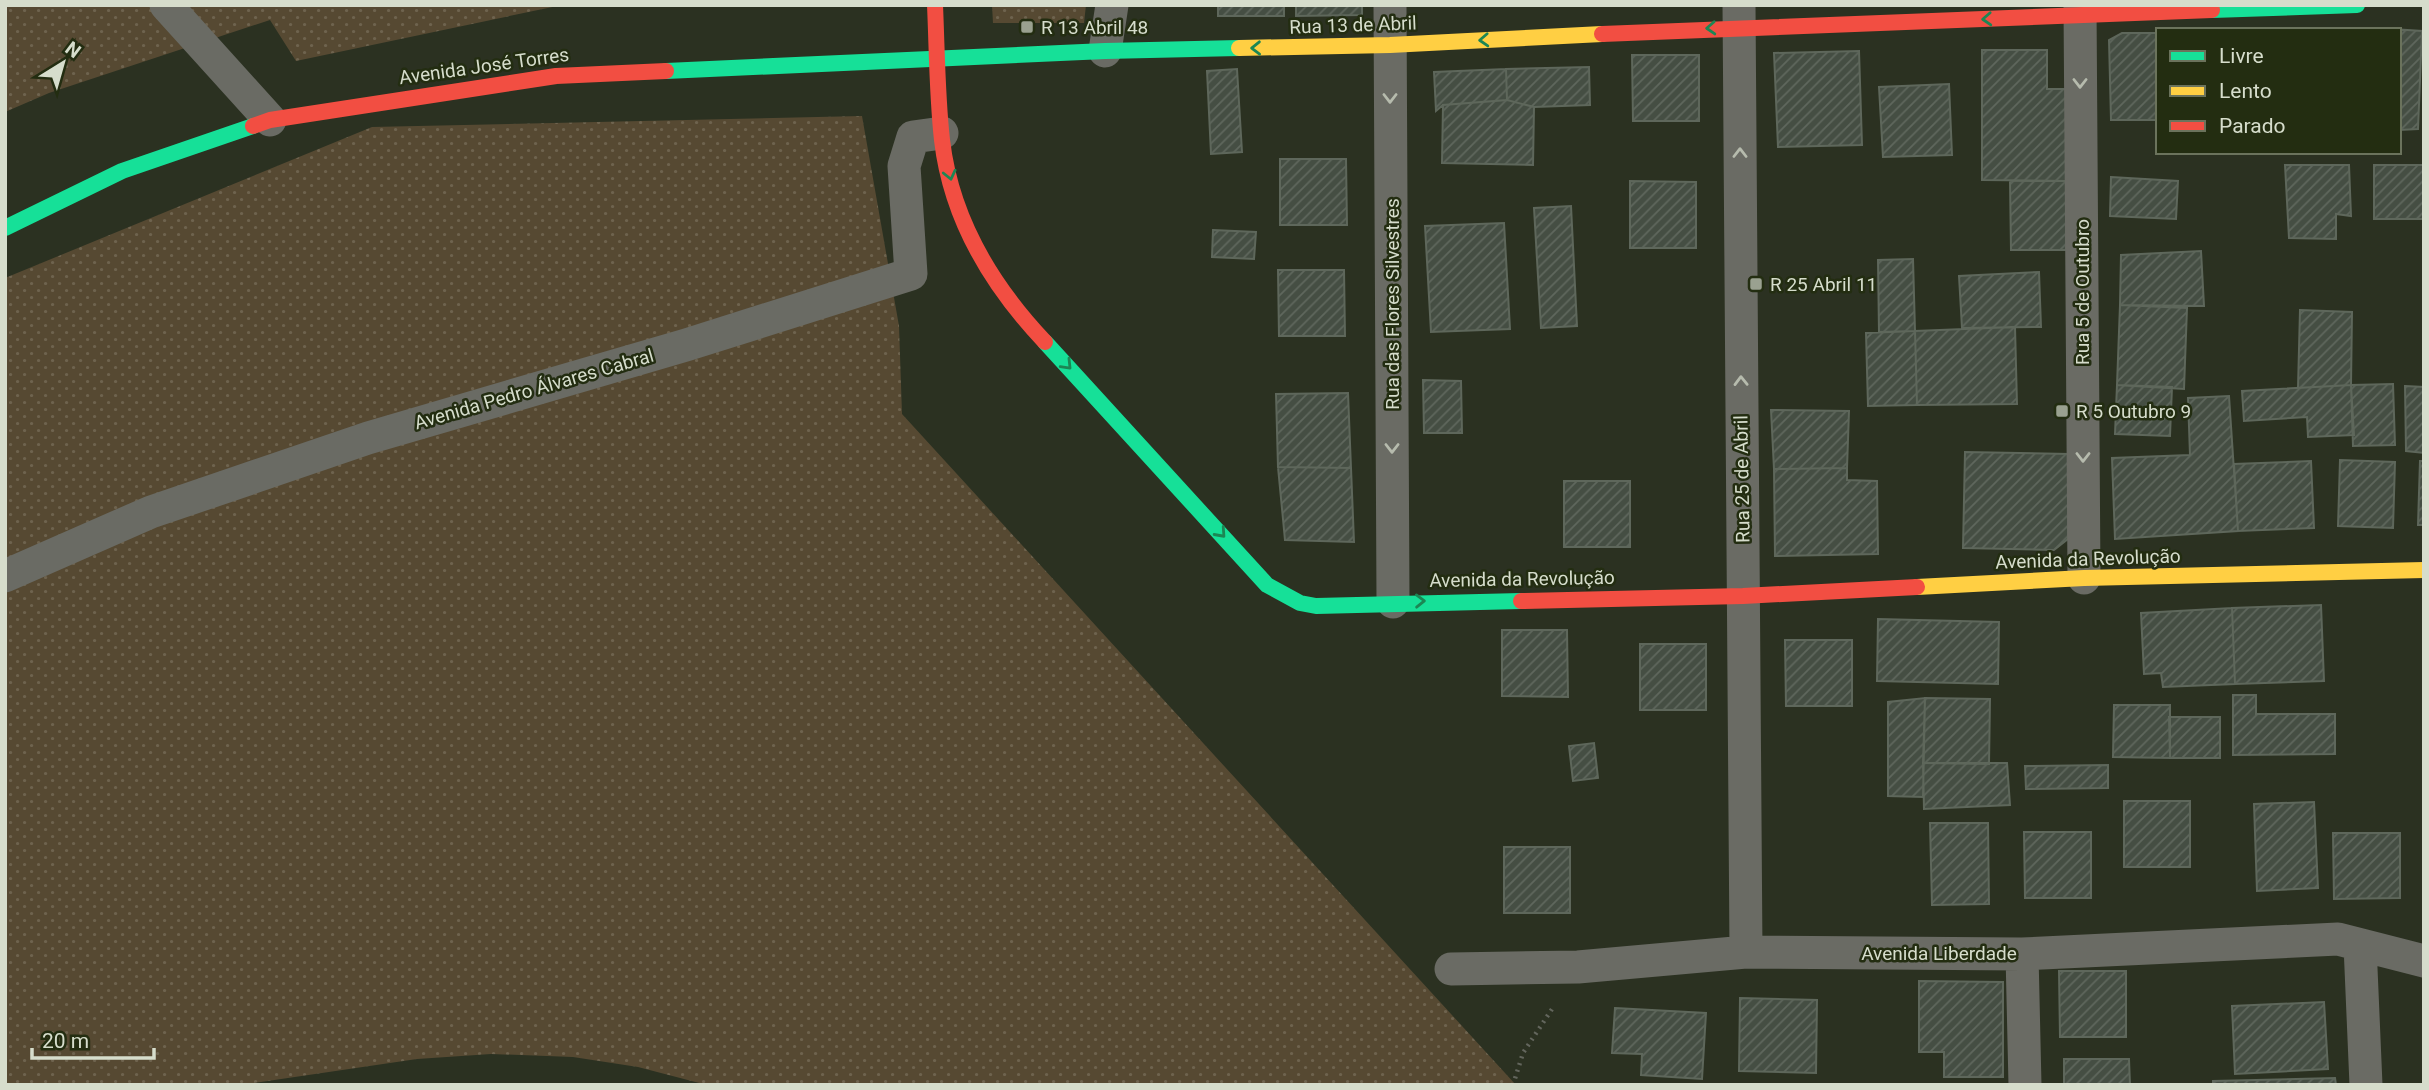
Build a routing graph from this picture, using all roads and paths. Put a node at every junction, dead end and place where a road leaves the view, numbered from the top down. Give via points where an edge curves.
1 (166, 5) edge
2 (935, 5) edge
3 (1112, 5) edge
4 (1390, 5) edge
5 (2357, 5) edge
6 (2080, 10) edge
7 (1739, 16) edge
8 (1390, 46) junction
9 (1105, 51) junction
10 (938, 58) junction
11 (270, 121) junction
12 (942, 133) junction
13 (5, 228) edge
14 (2424, 570) edge
15 (5, 576) edge
16 (2084, 579) junction
17 (1744, 596) junction
18 (1393, 602) junction
19 (2360, 945) junction
20 (1746, 952) junction
21 (2022, 954) junction
22 (2424, 961) edge
23 (1578, 967) junction
24 (1451, 969) dead end
25 (1513, 1085) edge
26 (2025, 1085) edge
27 (2366, 1085) edge

1 - 11 street
2 - 10 street
3 - 9 street
4 - 8 street, Rua das Flores Silvestres
5 - 6 street, Rua 13 de Abril
6 -> 7 street, Rua 13 de Abril
6 -> 16 street, Rua 5 de Outubro
7 -> 8 street, Rua 13 de Abril
17 -> 7 street, Rua 25 de Abril
8 -> 9 street, Rua 13 de Abril
8 -> 18 street, Rua das Flores Silvestres
9 - 10 street, Rua 13 de Abril
10 - 11 street, Avenida José Torres via 556,76
10 - 12 street, Avenida da Revolução
11 - 13 street, Avenida José Torres via 122,171
12 - 15 street, Avenida Pedro Álvares Cabral via 913,137 904,166 911,274 368,438 150,512
12 -> 18 street, Avenida da Revolução via 954,195 978,255 1012,307 1267,585 1300,603 1317,606
14 - 16 street, Avenida da Revolução
16 - 17 street, Avenida da Revolução
18 -> 17 street, Avenida da Revolução
17 - 20 street, Rua 25 de Abril
19 - 21 street, Avenida Liberdade via 2338,939
19 - 22 street, Avenida Liberdade
19 - 27 street
20 - 21 street, Avenida Liberdade
20 - 23 street, Avenida Liberdade
21 - 26 street
23 - 24 street, Avenida Liberdade
23 - 25 path via 1523,1053

